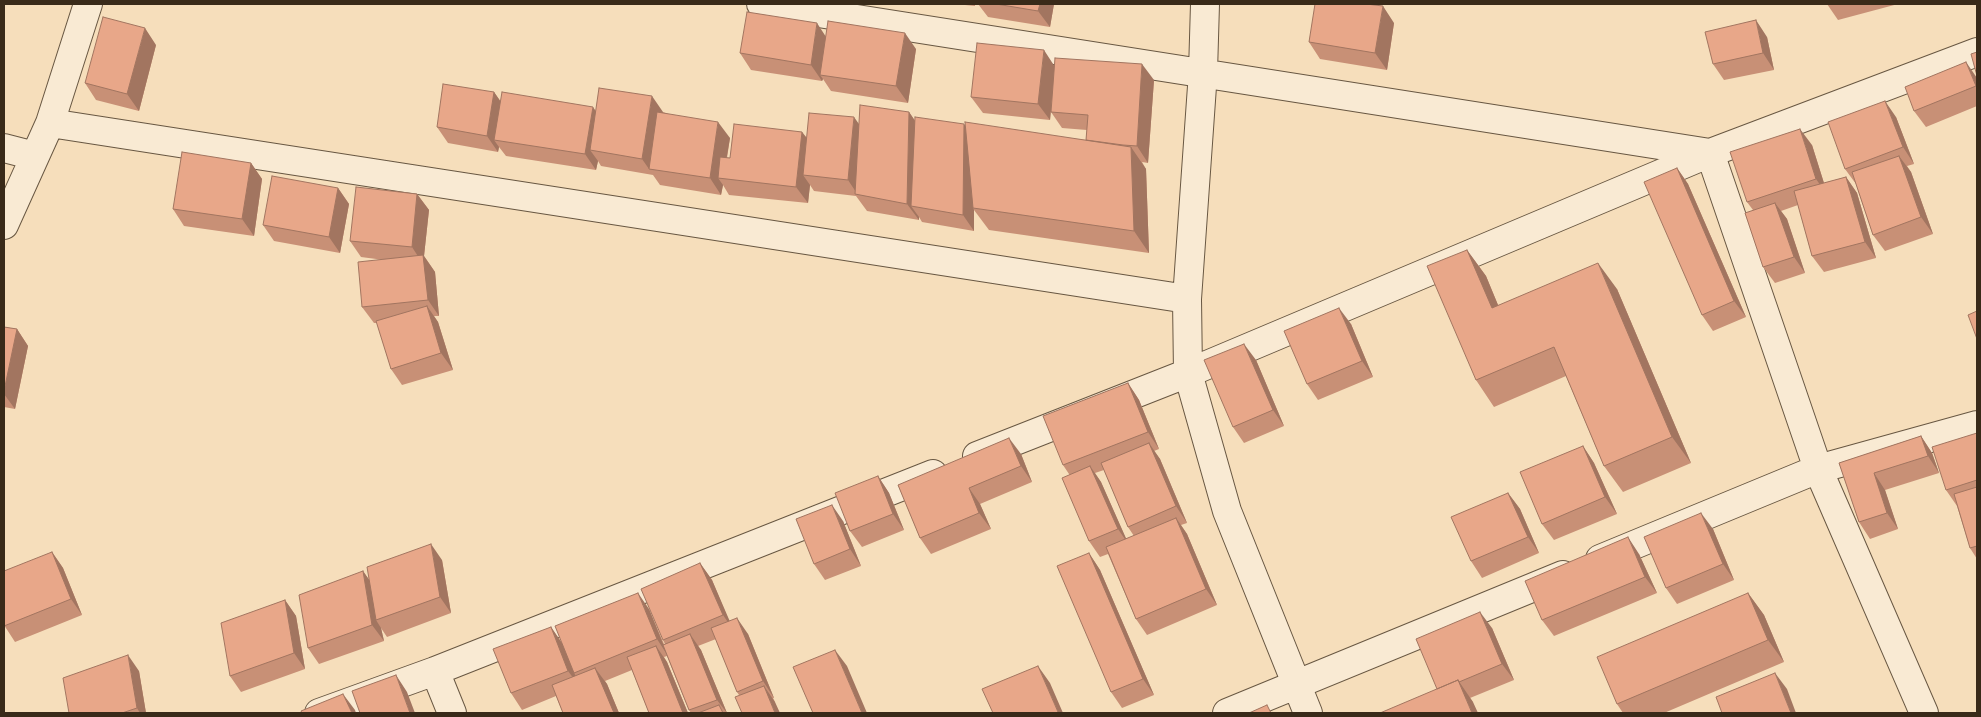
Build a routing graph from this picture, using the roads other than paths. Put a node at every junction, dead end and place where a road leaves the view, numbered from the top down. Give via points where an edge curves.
1 (88, 4) edge
2 (761, 4) edge
3 (1205, 4) edge
4 (1977, 52) edge
5 (1203, 72) junction
6 (50, 123) junction
7 (4, 148) edge
8 (1710, 153) junction
9 (35, 156) junction
10 (4, 225) edge
11 (1186, 299) junction
12 (1188, 373) junction
13 (1977, 425) edge
14 (1818, 470) junction
15 (435, 671) junction
16 (1297, 685) junction
17 (320, 713) edge
18 (452, 713) edge
19 (1227, 713) edge
20 (1308, 713) edge
21 (1924, 713) edge

1 - 6 street
2 - 5 street
3 - 5 street
4 - 8 street
5 - 8 street
5 - 11 street
6 - 9 street
6 - 11 street
7 - 9 street
8 - 12 street
8 - 14 street
9 - 10 street
11 - 12 street
12 - 15 street
12 - 16 street via 1227,512
13 - 14 street
14 - 16 street
14 - 21 street
15 - 17 street
15 - 18 street
16 - 19 street
16 - 20 street

